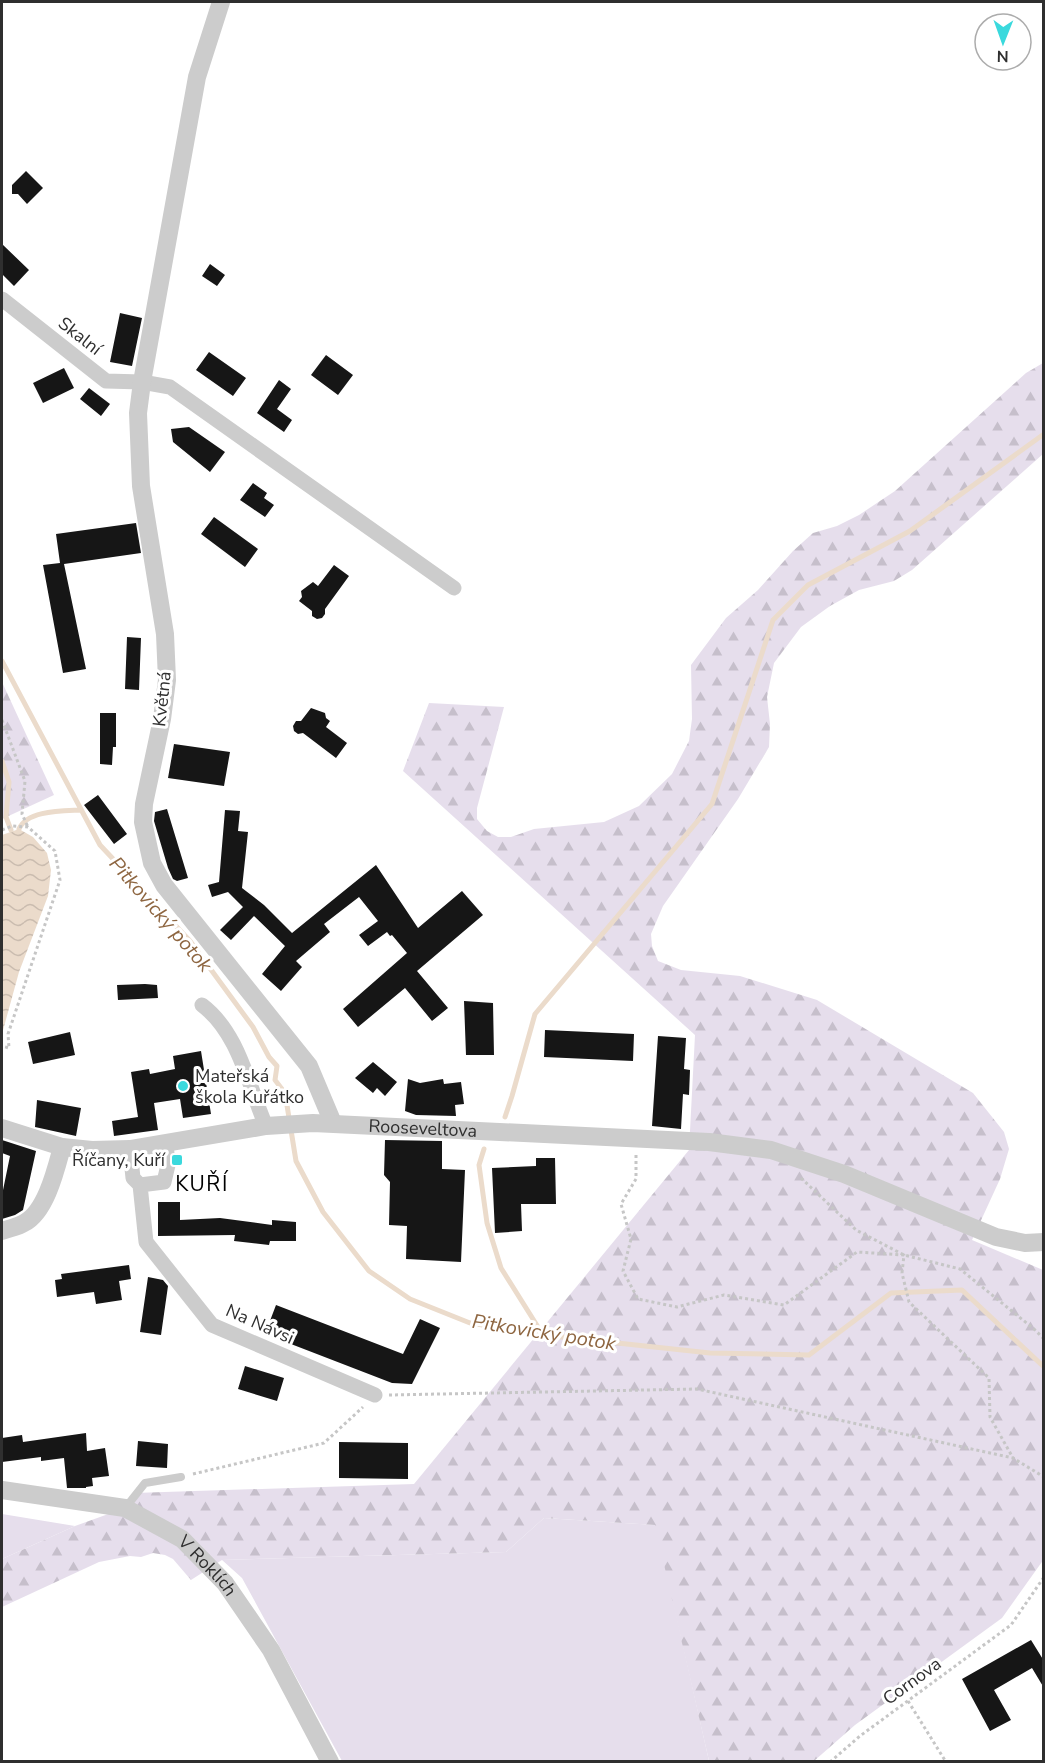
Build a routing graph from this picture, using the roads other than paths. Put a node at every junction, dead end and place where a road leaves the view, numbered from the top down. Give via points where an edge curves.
1 (221, 2) edge
2 (2, 299) edge
3 (142, 382) junction
4 (454, 588) dead end
5 (202, 1005) dead end
6 (333, 1123) junction
7 (271, 1125) junction
8 (2, 1128) edge
9 (166, 1143) junction
10 (62, 1147) junction
11 (130, 1149) junction
12 (140, 1185) junction
13 (2, 1231) edge
14 (1044, 1242) edge
15 (375, 1395) road end
16 (181, 1477) road end
17 (2, 1490) edge
18 (125, 1508) junction
19 (329, 1759) edge

1 - 3 street, Květná via 197,77
2 - 3 street, Skalní via 106,381
3 - 4 street, Skalní via 170,387
3 - 6 street, Květná via 138,413 141,486 165,634 167,680 142,822 152,863 164,885 309,1066
5 - 7 street via 215,1015 235,1048
6 - 7 street, Rooseveltova
6 - 14 street, Rooseveltova via 709,1142 771,1150 844,1174 982,1232 1011,1241
7 - 9 street, Rooseveltova
8 - 10 street, Rooseveltova
9 - 11 street, Rooseveltova
9 - 12 street via 168,1165 164,1182
10 - 11 street, Rooseveltova
10 - 13 street via 53,1182 41,1204 26,1222
11 - 12 street, Na Návsi via 133,1178
12 - 15 street, Na Návsi via 146,1242 212,1325
16 - 18 lane via 145,1483
17 - 18 street, V Roklích
18 - 19 street, V Roklích via 182,1539 225,1583 271,1650

